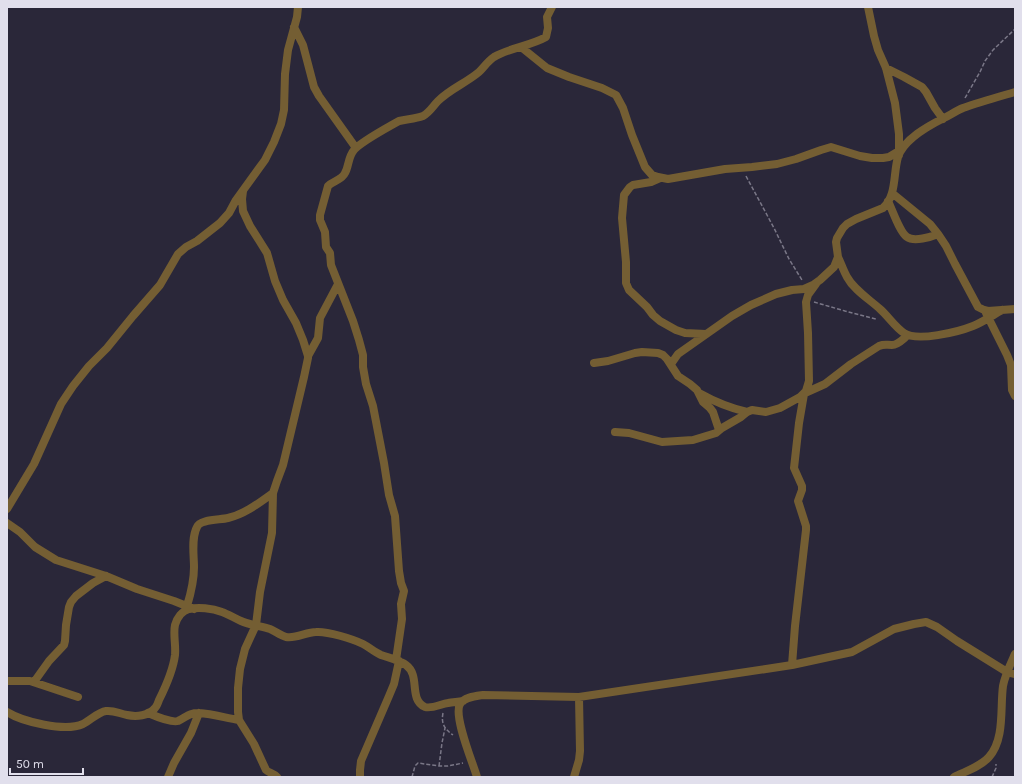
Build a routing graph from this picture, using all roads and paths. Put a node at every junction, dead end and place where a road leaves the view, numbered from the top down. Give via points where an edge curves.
1 (298, 7) edge
2 (552, 7) edge
3 (868, 7) edge
4 (294, 27) junction
5 (1015, 29) edge
6 (521, 47) junction
7 (886, 68) junction
8 (1015, 92) edge
9 (959, 110) junction
10 (943, 119) junction
11 (356, 148) junction
12 (899, 153) junction
13 (742, 168) junction
14 (660, 178) junction
15 (243, 191) junction
16 (892, 193) junction
17 (888, 201) junction
18 (938, 234) junction
19 (838, 257) junction
20 (817, 282) junction
21 (338, 284) junction
22 (808, 287) junction
23 (807, 299) junction
24 (1015, 309) edge
25 (986, 314) junction
26 (893, 322) junction
27 (706, 334) junction
28 (908, 335) junction
29 (308, 356) junction
30 (594, 362) dead end
31 (671, 364) junction
32 (699, 393) junction
33 (805, 393) junction
34 (1015, 396) edge
35 (748, 412) junction
36 (719, 430) junction
37 (615, 432) dead end
38 (273, 493) junction
39 (7, 509) edge
40 (7, 523) edge
41 (106, 576) junction
42 (191, 608) junction
43 (256, 625) junction
44 (1015, 654) edge
45 (398, 660) junction
46 (792, 665) junction
47 (1011, 673) edge
48 (7, 681) edge
49 (34, 682) junction
50 (78, 697) dead end
51 (579, 697) junction
52 (463, 701) junction
53 (445, 703) junction
54 (7, 712) edge
55 (199, 713) junction
56 (148, 714) junction
57 (239, 720) junction
58 (445, 728) junction
59 (464, 738) junction
60 (471, 761) junction
61 (439, 766) junction
62 (168, 777) edge
63 (276, 777) edge
64 (360, 777) edge
65 (412, 777) edge
66 (477, 777) edge
67 (574, 777) edge
68 (954, 777) edge

1 - 4 street
2 - 6 street via 547,17 546,37
3 - 7 street via 878,50
4 - 11 street via 303,45 319,96
4 - 15 street via 288,50 281,124 265,160
5 - 9 path via 985,61
6 - 11 street via 494,57 422,116 399,121
6 - 14 street via 547,68 616,95 645,167 652,175
7 - 10 street via 922,87
7 - 12 street via 898,121
8 - 9 street
9 - 10 street
10 - 12 street via 921,131
11 - 21 street via 350,156 344,176 328,186 320,215 326,246
12 - 13 street via 889,157 872,158 831,147 777,164
12 - 16 street
13 - 14 street
13 - 22 path via 796,272
14 - 27 street via 630,186 624,195 622,218 626,283 664,324 684,333
15 - 29 street via 243,210 267,253 275,281 296,323
15 - 39 street via 220,224 178,254 160,285 72,386 61,404 34,464
16 - 17 street
16 - 18 street via 930,224
17 - 18 street via 903,233 909,239
17 - 19 street via 883,208 856,219 843,228 836,242
18 - 25 street via 976,305
19 - 20 street via 834,267
19 - 26 street via 852,284
20 - 22 street
20 - 23 street
21 - 29 street via 320,318 318,338
21 - 45 street via 363,355 366,384 373,406 395,516 399,571 404,591
22 - 27 street via 768,297 732,316
23 - 26 path
23 - 33 street via 809,381
24 - 25 street
25 - 28 street via 972,326 953,332 924,337
25 - 34 street via 1007,355
26 - 28 street
27 - 31 street via 678,354
28 - 33 street via 897,344 879,346 825,384
29 - 38 street via 283,465
30 - 31 street via 649,352 663,355
31 - 32 street via 678,376
32 - 35 street via 733,409
32 - 36 street via 703,402 713,412
33 - 35 street via 780,408 766,412
33 - 46 street via 794,468 802,486 798,501 806,530
35 - 36 street
36 - 37 street via 693,440 662,442
38 - 42 street via 241,514 198,525 194,545
38 - 43 street via 272,533
40 - 41 street via 35,547 56,560
41 - 42 street
41 - 49 street via 71,602 64,645
42 - 43 street via 222,612
42 - 56 street via 178,617 175,624 175,655 166,687 155,709
43 - 45 street via 287,637 323,632 352,639 382,655
43 - 57 street via 245,648 240,669
44 - 47 street
45 - 53 street via 412,671 416,698 420,703 426,707
45 - 64 street via 394,684 361,760
46 - 47 street via 852,652 894,629 926,622
46 - 51 street
47 - 68 street via 1003,687 999,735 990,756 983,763
48 - 49 street
49 - 50 street
51 - 52 street via 483,695
51 - 67 street via 580,750
52 - 53 street
52 - 59 street via 459,706 459,716
53 - 58 path via 442,718
54 - 56 street via 29,722 67,727 82,724 104,712 112,711 128,716
55 - 56 street via 189,714 177,721
55 - 57 street
55 - 62 street
57 - 63 street via 266,770
58 - 59 path via 455,736
58 - 61 path
59 - 60 street
60 - 61 path
60 - 66 street
61 - 65 path via 420,763 415,766

